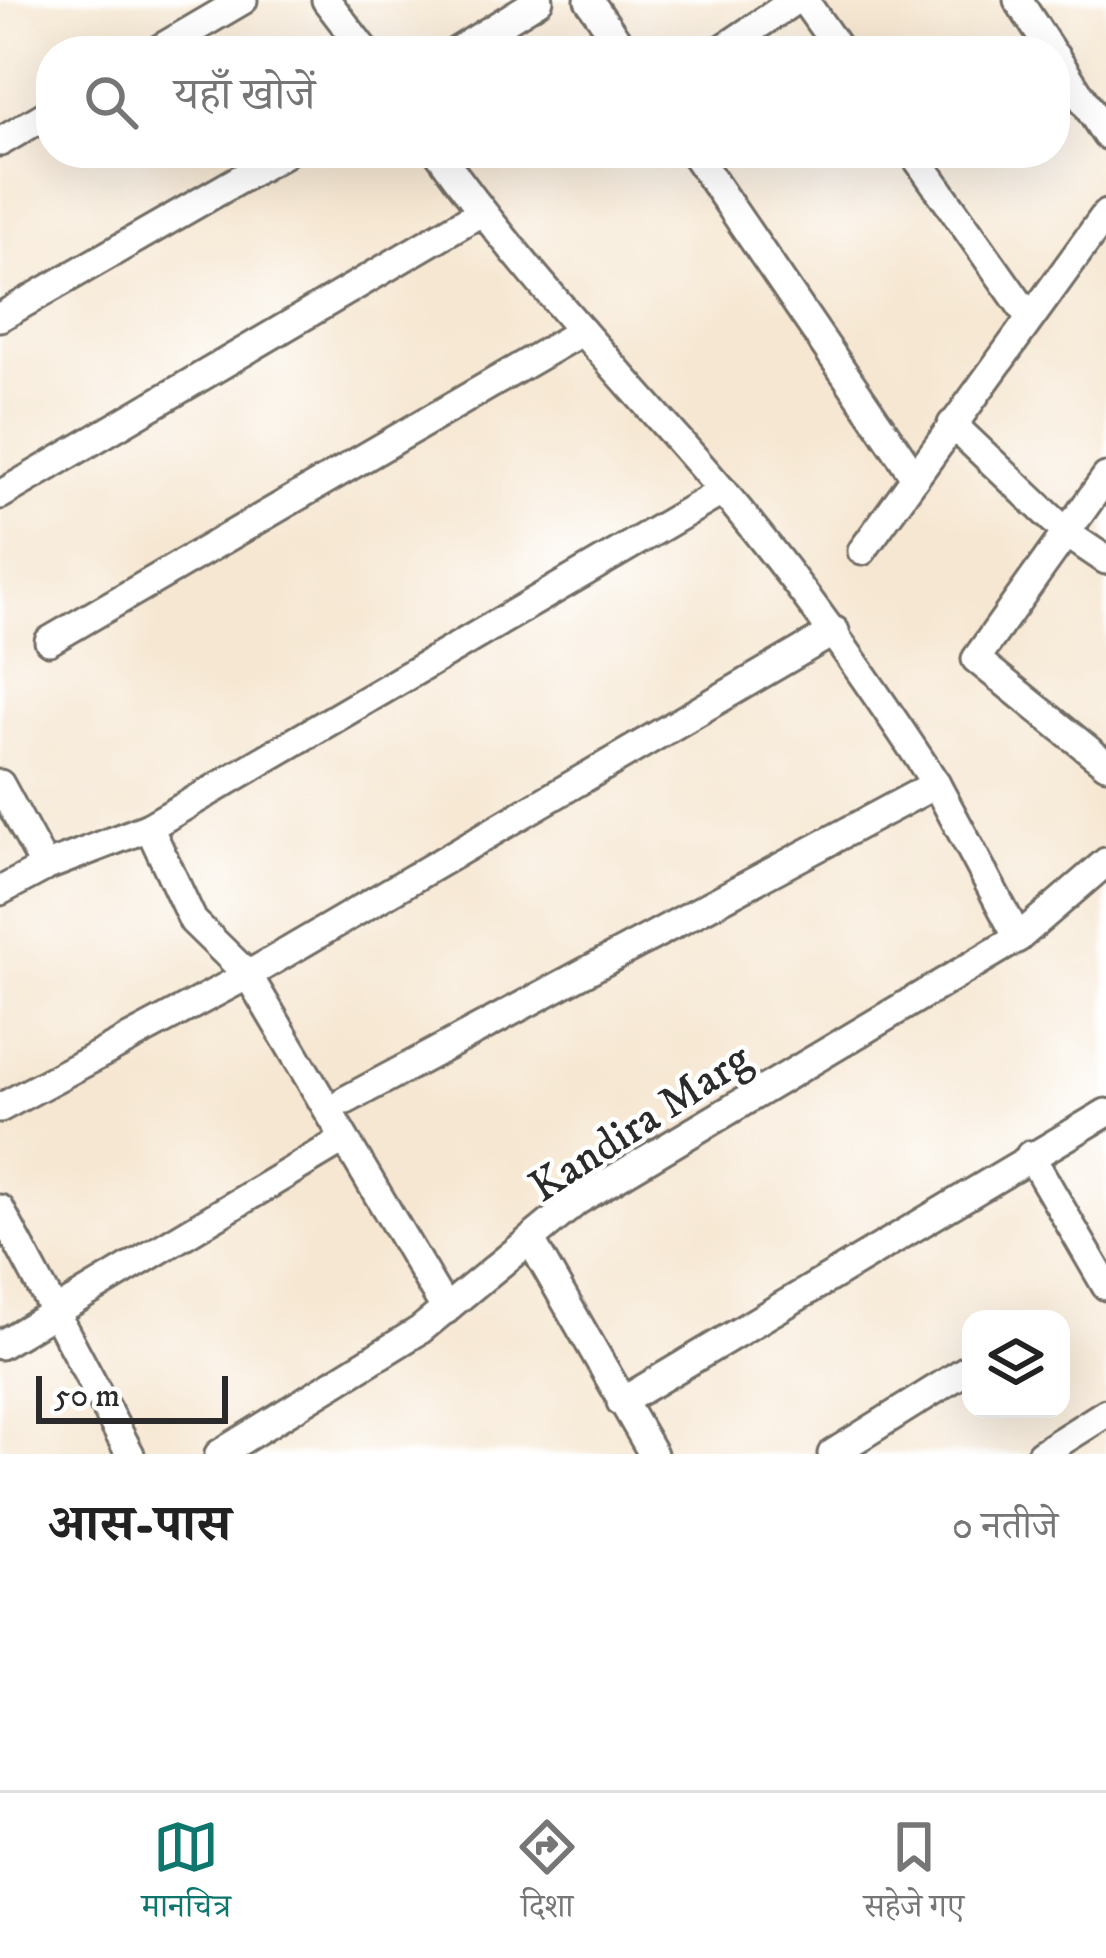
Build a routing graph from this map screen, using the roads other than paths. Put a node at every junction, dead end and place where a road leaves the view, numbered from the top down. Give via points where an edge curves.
1 (243, 0) edge
2 (326, 0) edge
3 (539, 0) edge
4 (589, 0) edge
5 (800, 0) edge
6 (1018, 0) edge
7 (182, 36) edge
8 (354, 36) edge
9 (481, 36) edge
10 (614, 36) edge
11 (744, 36) edge
12 (828, 36) edge
13 (1041, 36) edge
14 (1070, 80) edge
15 (36, 121) edge
16 (1106, 135) edge
17 (0, 142) edge
18 (259, 168) edge
19 (450, 168) edge
20 (704, 168) edge
21 (924, 168) edge
22 (481, 212) junction
23 (1106, 214) edge
24 (0, 317) edge
25 (1029, 317) junction
26 (582, 331) junction
27 (952, 424) junction
28 (915, 477) junction
29 (1106, 477) edge
30 (723, 491) junction
31 (0, 495) edge
32 (1069, 535) junction
33 (862, 551) dead end
34 (1106, 560) edge
35 (835, 631) junction
36 (49, 641) dead end
37 (1106, 764) edge
38 (0, 784) edge
39 (936, 784) junction
40 (148, 827) junction
41 (1106, 862) edge
42 (44, 867) junction
43 (0, 891) edge
44 (1018, 938) junction
45 (248, 975) junction
46 (346, 1100) dead end
47 (0, 1108) edge
48 (1106, 1113) edge
49 (343, 1140) junction
50 (1030, 1155) junction
51 (0, 1209) edge
52 (531, 1241) junction
53 (1106, 1286) edge
54 (56, 1310) junction
55 (446, 1310) junction
56 (0, 1345) edge
57 (962, 1373) edge
58 (621, 1402) junction
59 (1106, 1413) edge
60 (130, 1454) edge
61 (219, 1454) edge
62 (653, 1454) edge
63 (832, 1454) edge
64 (1041, 1454) edge

1 - 7 street
2 - 8 street
3 - 9 street
4 - 10 street
5 - 11 street
5 - 12 street
6 - 13 street
14 - 16 street
15 - 17 street
18 - 24 street
19 - 22 street
20 - 28 street
21 - 25 street
22 - 26 street
22 - 31 street
23 - 25 street
25 - 27 street
26 - 30 street
26 - 36 street
27 - 28 street
27 - 32 street
28 - 33 street
29 - 32 street
30 - 35 street
30 - 40 street
32 - 34 street
32 - 37 street via 976,659
35 - 39 street
35 - 45 street
38 - 42 street
39 - 44 street
39 - 46 street
40 - 42 street
40 - 45 street via 193,921
41 - 44 street, Kandira Marg
42 - 43 street
44 - 52 street, Kandira Marg via 577,1201
45 - 47 street
45 - 49 street
48 - 50 street
49 - 54 street
49 - 55 street
50 - 53 street
50 - 58 street
51 - 54 street
52 - 55 street, Kandira Marg
52 - 58 street
54 - 56 street
54 - 60 street
55 - 61 street, Kandira Marg
57 - 63 street
58 - 62 street
59 - 64 street

